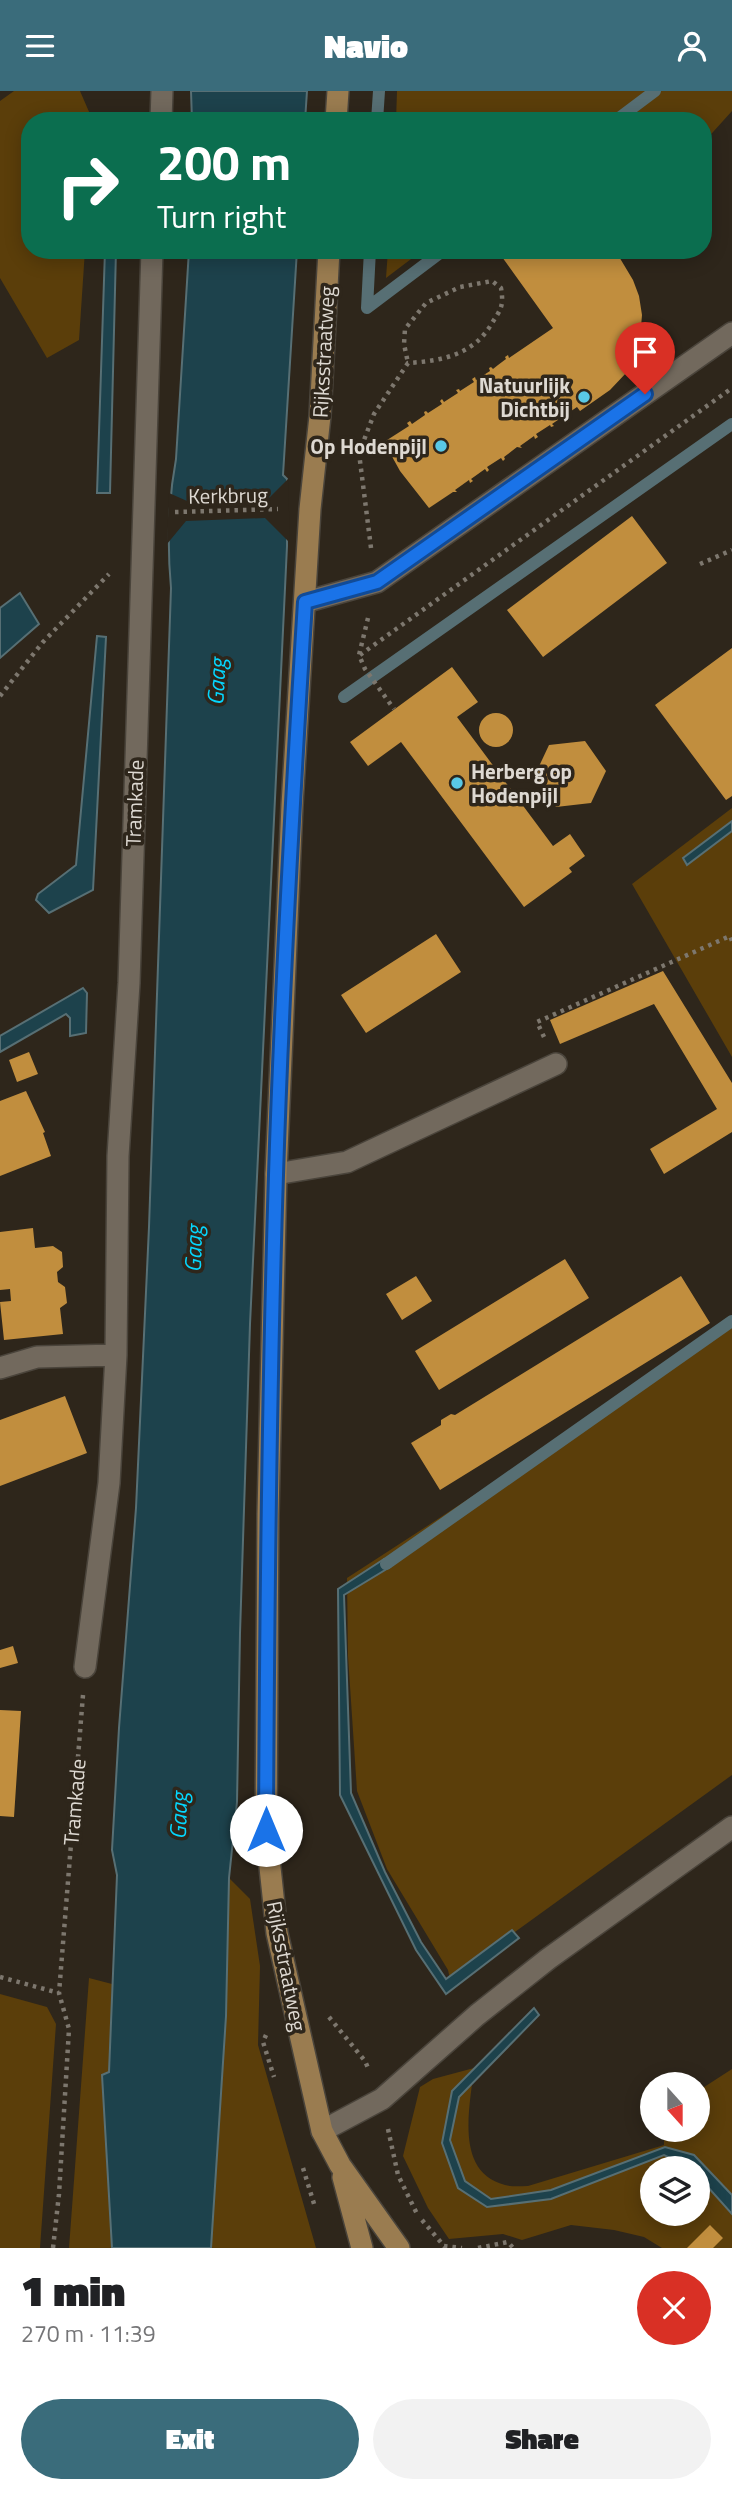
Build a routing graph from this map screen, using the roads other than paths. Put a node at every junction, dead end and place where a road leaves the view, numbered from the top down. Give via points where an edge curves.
1 (162, 91) edge
2 (338, 91) edge
3 (161, 112) edge
4 (337, 112) edge
5 (152, 259) edge
6 (329, 259) edge
7 (732, 333) edge
8 (305, 602) junction
9 (556, 1064) road end
10 (276, 1174) junction
11 (116, 1355) junction
12 (0, 1368) edge
13 (85, 1667) road end
14 (732, 1827) edge
15 (322, 2131) junction
16 (340, 2165) junction
17 (362, 2248) edge
18 (399, 2248) edge

1 - 3 street
2 - 4 main road
5 - 11 street, Tramkade via 129,983 118,1156
6 - 8 main road, Rijksstraatweg
7 - 8 street via 377,582
8 - 10 main road, Rijksstraatweg
9 - 10 street via 347,1162
10 - 15 main road, Rijksstraatweg via 266,1830 277,1933
11 - 12 street via 37,1357
11 - 13 street, Tramkade via 110,1483
14 - 15 street via 528,1975 382,2099
15 - 16 main road, Rijksstraatweg
16 - 17 main road, Rijksstraatweg
16 - 18 main road, Rijksstraatweg

